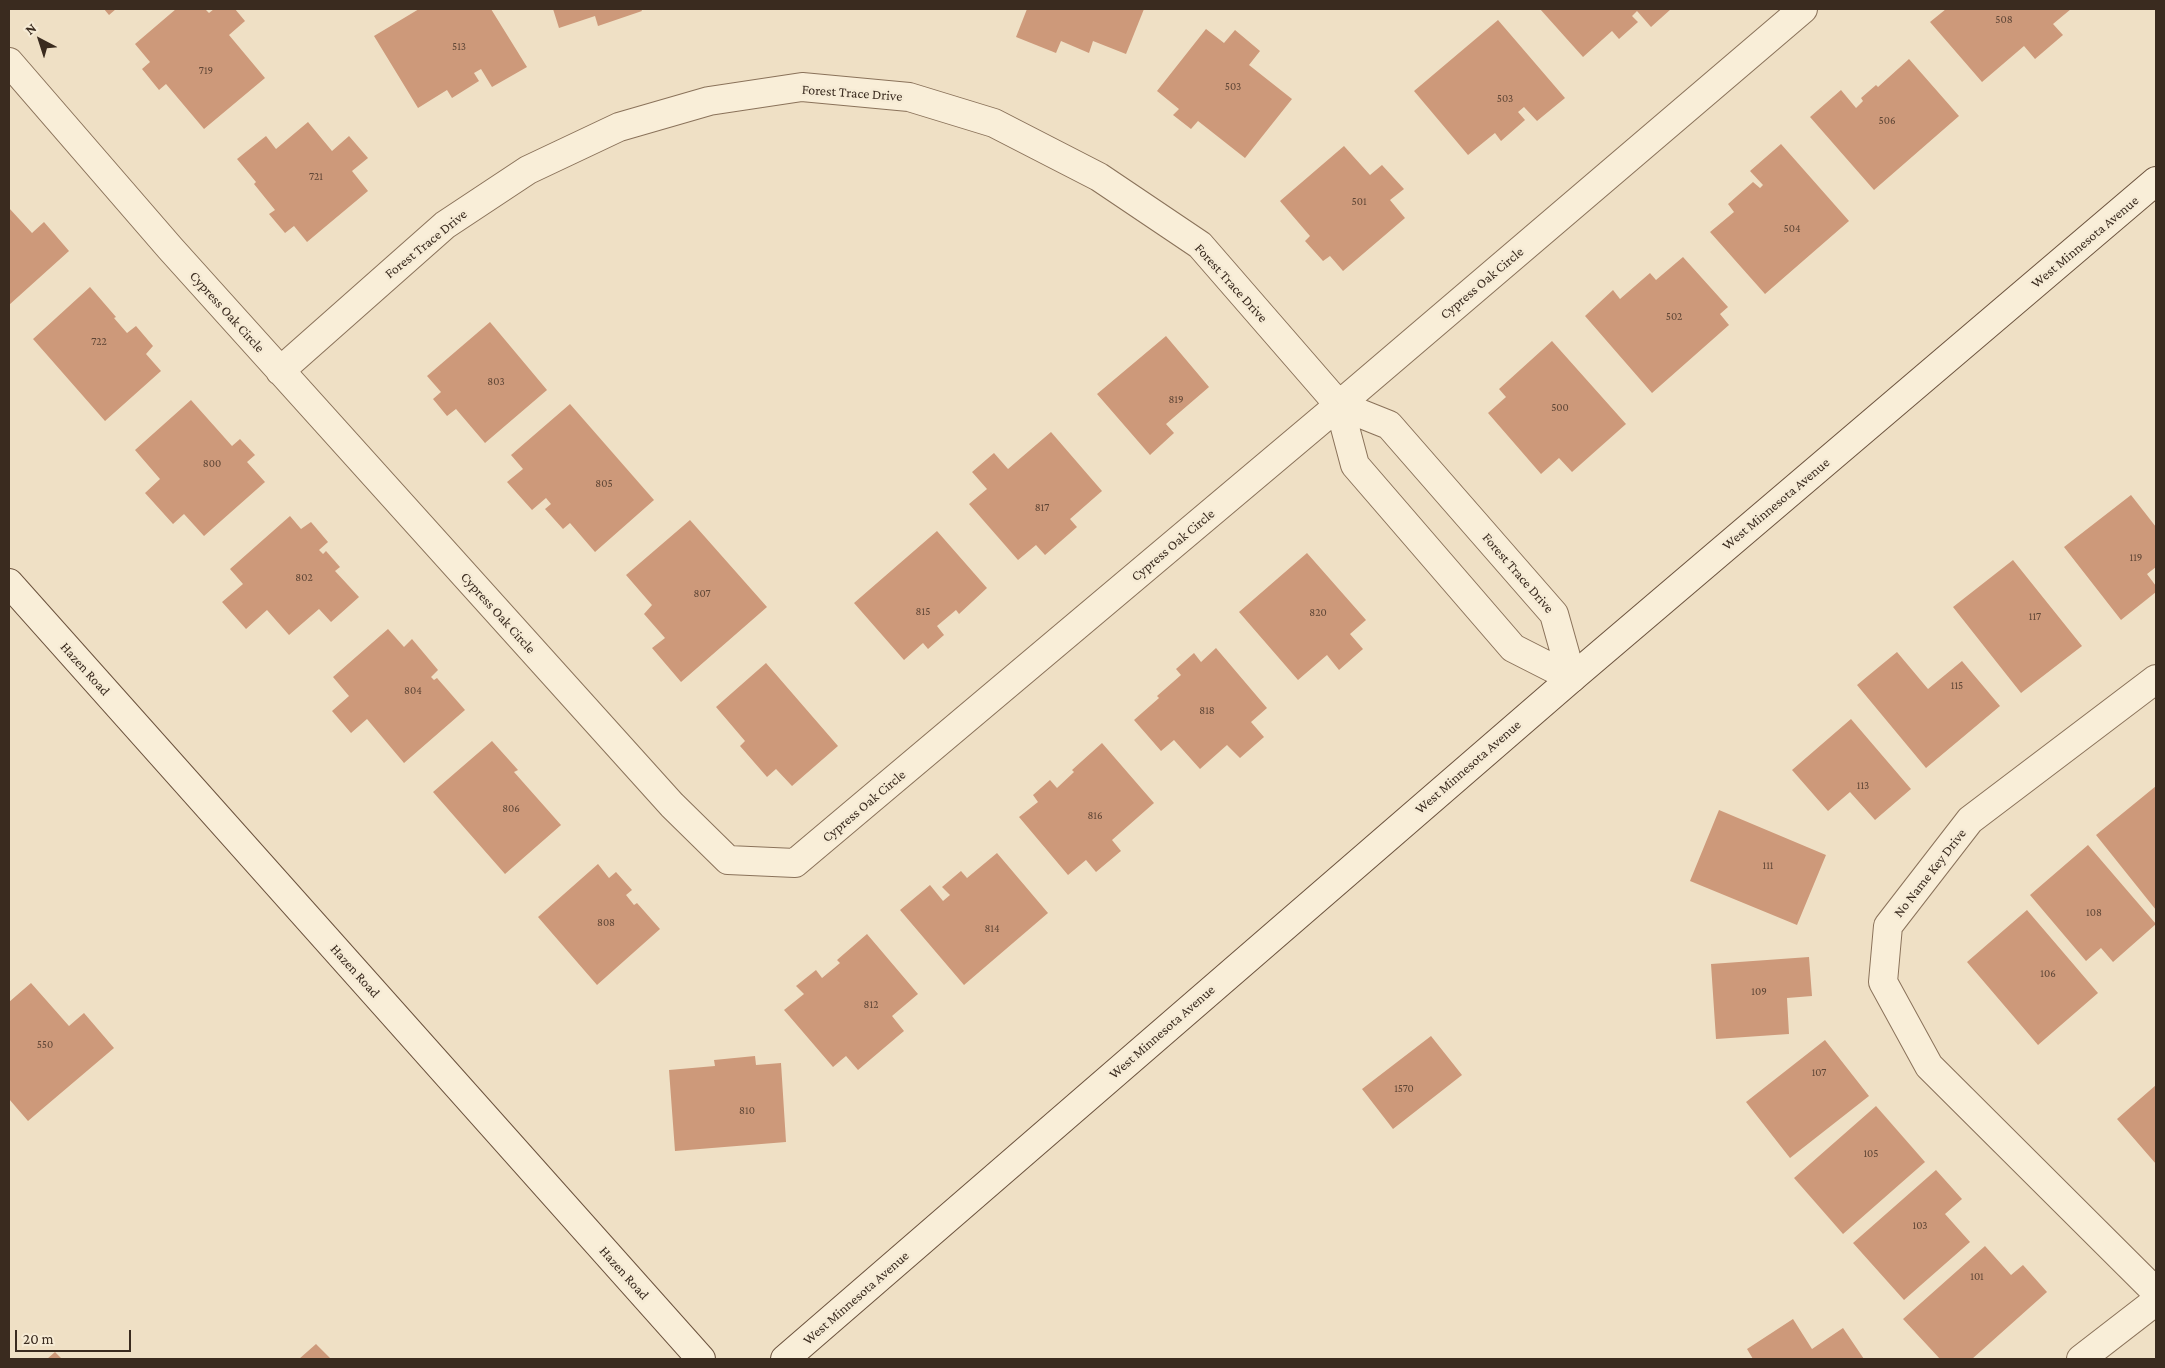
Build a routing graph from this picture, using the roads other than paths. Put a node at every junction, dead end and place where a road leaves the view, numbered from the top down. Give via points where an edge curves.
1 (1803, 9) edge
2 (9, 62) edge
3 (2156, 181) edge
4 (280, 371) junction
5 (1339, 405) junction
6 (9, 583) edge
7 (1572, 678) junction
8 (2156, 679) edge
9 (2156, 1292) edge
10 (2156, 1301) edge
11 (700, 1359) edge
12 (785, 1359) edge
13 (2081, 1359) edge

1 - 5 street, Cypress Oak Circle
2 - 4 street, Cypress Oak Circle
3 - 7 street, West Minnesota Avenue
4 - 5 street, Forest Trace Drive via 444,225 528,170 619,127 709,101 802,87 909,97 994,123 1099,177 1200,245
4 - 5 street, Cypress Oak Circle via 672,805 728,860 795,863
5 - 7 street, Forest Trace Drive via 1355,465 1513,648
5 - 7 street, Forest Trace Drive via 1389,425 1554,614
6 - 11 street, Hazen Road
7 - 12 street, West Minnesota Avenue
8 - 9 street, No Name Key Drive via 1970,820 1888,926 1883,982 1929,1066
10 - 13 street

